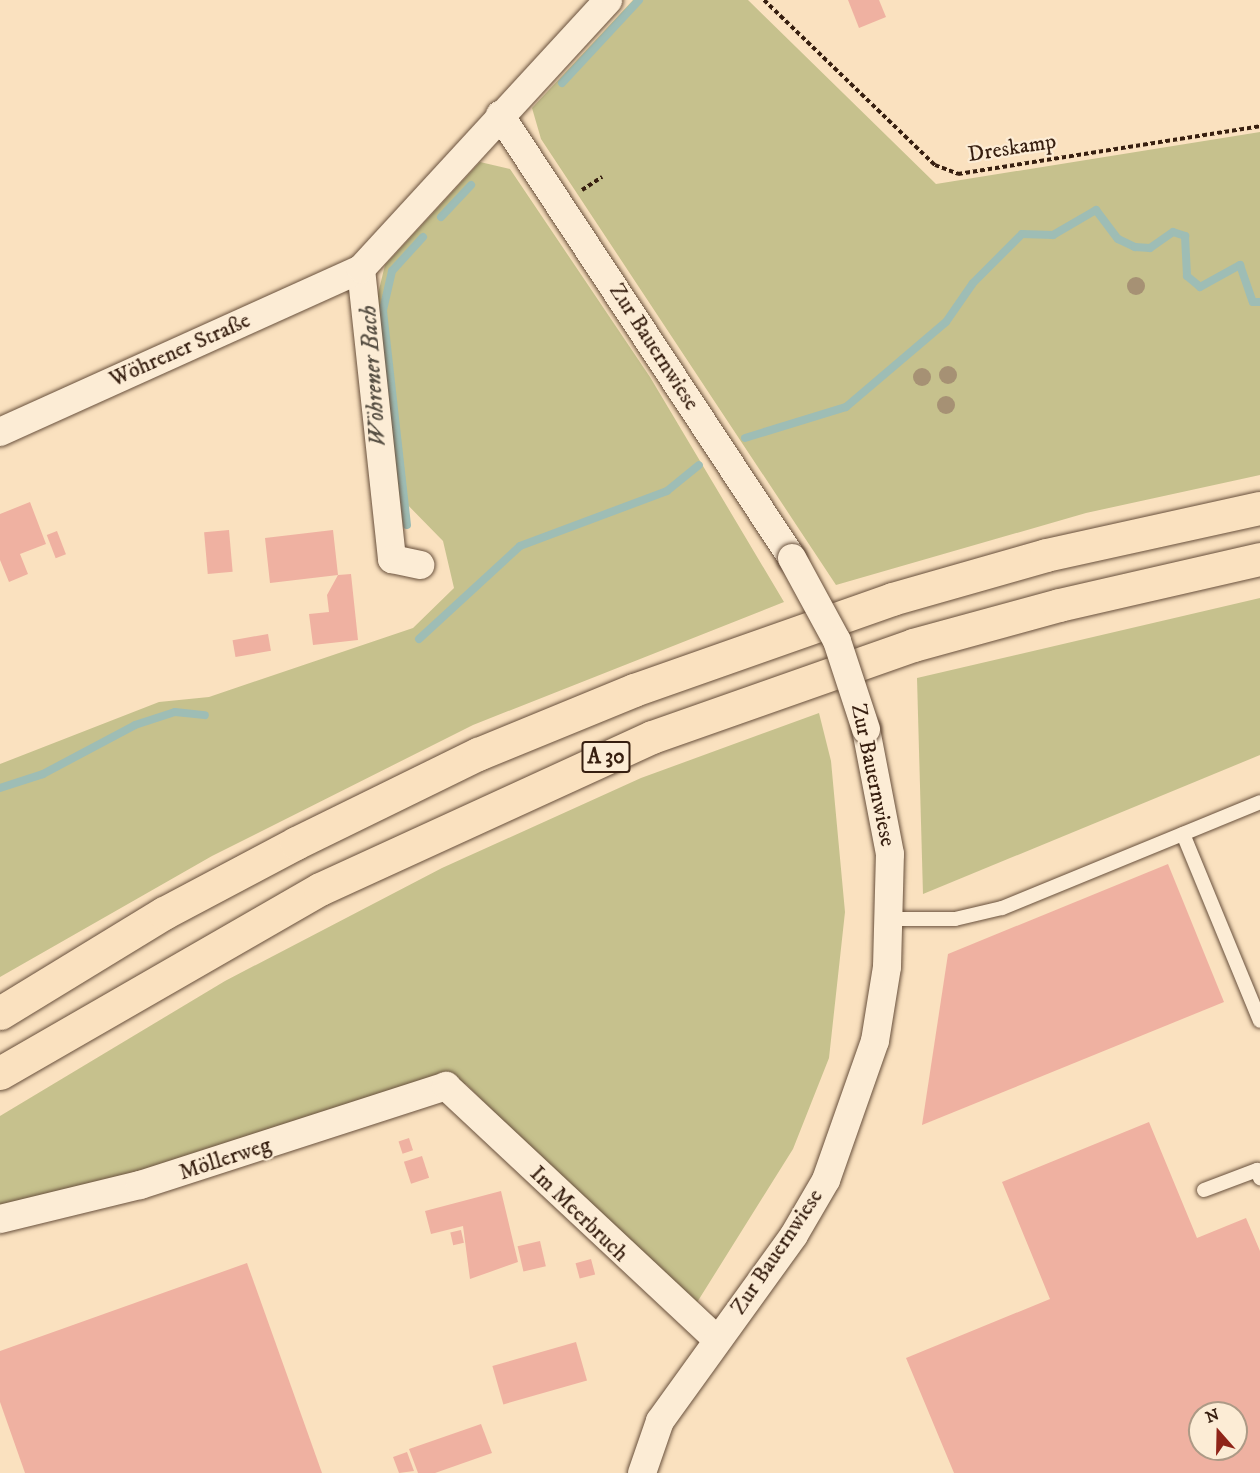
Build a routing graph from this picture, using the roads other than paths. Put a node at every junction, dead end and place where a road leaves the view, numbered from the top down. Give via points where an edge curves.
1 (608, 0) edge
2 (500, 115) junction
3 (361, 269) junction
4 (0, 432) edge
5 (1260, 508) edge
6 (1260, 559) edge
7 (420, 565) dead end
8 (1260, 802) edge
9 (1183, 834) junction
10 (891, 918) junction
11 (0, 1013) edge
12 (1260, 1021) edge
13 (0, 1073) edge
14 (446, 1086) joint
15 (1260, 1178) edge
16 (1204, 1190) dead end
17 (0, 1219) edge
18 (716, 1339) junction
19 (642, 1473) edge

1 - 2 street, Wöhrener Straße
2 - 3 street, Wöhrener Straße
2 - 10 street, Zur Bauernwiese, bridge via 792,558 837,641 866,729 885,811
3 - 4 street, Wöhrener Straße
3 - 7 street via 392,560
5 - 11 highway, A 30 via 1046,555 892,599 634,690 478,754 296,843 164,913
6 - 13 highway, A 30 via 1059,605 913,645 652,737 320,889
8 - 9 lane
9 - 10 lane via 1002,908 955,919
9 - 12 lane
10 - 18 street, Zur Bauernwiese via 875,1041 826,1180 794,1235
14 - 17 street, Möllerweg via 140,1185
14 - 18 street, Im Meerbruch
15 - 16 lane via 1257,1170
18 - 19 street, Zur Bauernwiese via 660,1421

